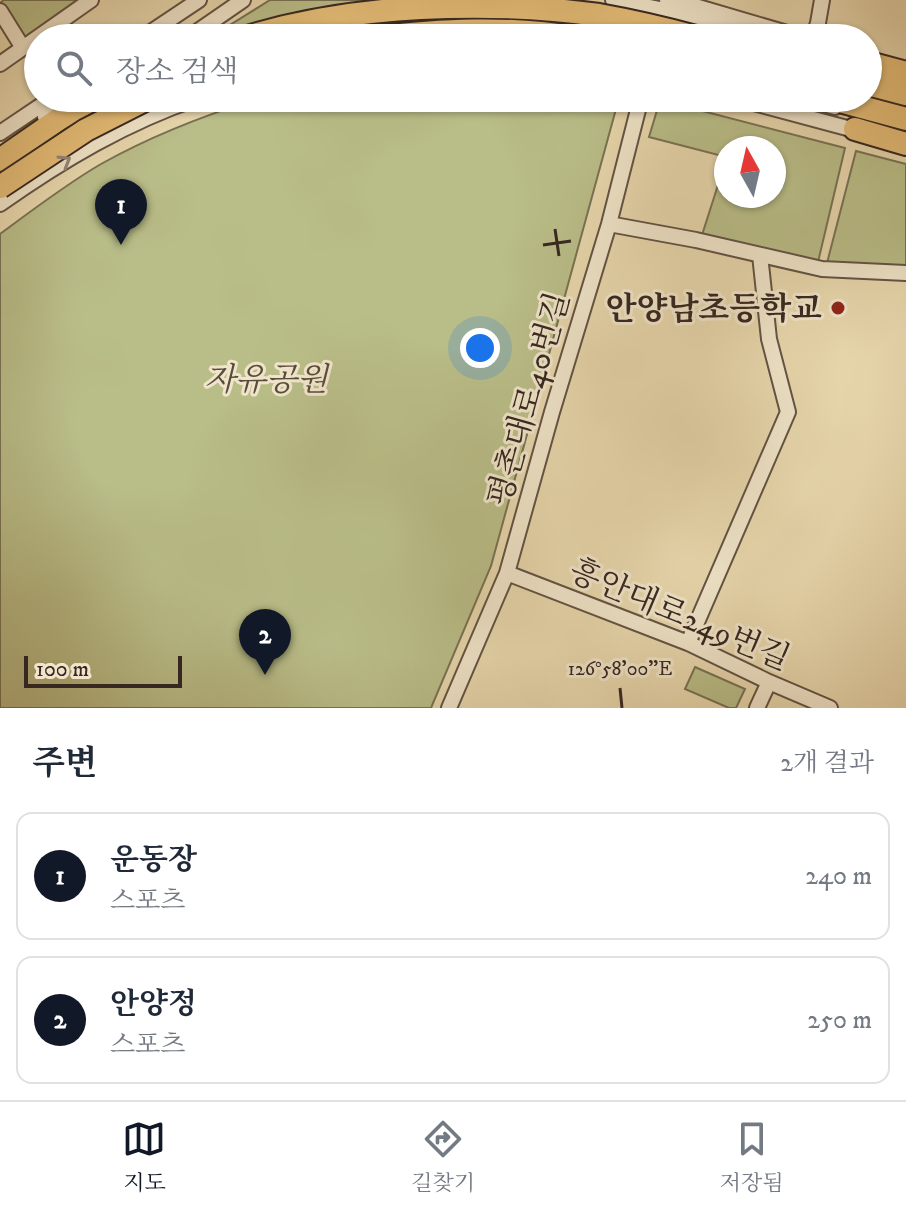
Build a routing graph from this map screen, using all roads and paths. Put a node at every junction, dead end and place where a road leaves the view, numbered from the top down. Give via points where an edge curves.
1 (91, 0) edge
2 (201, 0) edge
3 (243, 0) edge
4 (447, 0) edge
5 (613, 0) edge
6 (667, 0) edge
7 (822, 0) edge
8 (0, 11) edge
9 (57, 24) edge
10 (164, 24) edge
11 (170, 24) edge
12 (208, 24) edge
13 (299, 24) edge
14 (466, 24) edge
15 (645, 24) edge
16 (718, 24) edge
17 (756, 24) edge
18 (818, 24) edge
19 (23, 48) joint
20 (0, 64) edge
21 (906, 65) edge
22 (882, 67) edge
23 (882, 70) edge
24 (906, 73) edge
25 (882, 77) edge
26 (906, 93) edge
27 (30, 112) edge
28 (52, 112) edge
29 (71, 112) edge
30 (83, 112) edge
31 (121, 112) edge
32 (127, 112) edge
33 (158, 112) edge
34 (637, 112) edge
35 (789, 112) edge
36 (806, 112) edge
37 (858, 112) edge
38 (874, 112) edge
39 (805, 116) junction
40 (906, 119) edge
41 (18, 120) junction
42 (906, 126) edge
43 (855, 129) joint
44 (0, 133) edge
45 (0, 140) edge
46 (906, 147) edge
47 (0, 150) edge
48 (0, 160) edge
49 (0, 172) edge
50 (0, 187) edge
51 (0, 204) edge
52 (609, 224) junction
53 (760, 255) junction
54 (906, 273) edge
55 (507, 573) junction
56 (688, 643) junction
57 (769, 682) junction
58 (449, 708) edge
59 (757, 708) edge
60 (830, 708) edge

1 - 9 street
2 - 10 street
2 - 11 street
3 - 12 street
4 - 14 street
5 - 16 street
6 - 17 street
7 - 18 street
8 - 19 street
13 - 15 highway, bridge via 390,9 470,5 597,14
19 - 20 street
21 - 22 street
23 - 24 highway
25 - 26 highway
27 - 41 street
28 - 47 street
29 - 48 highway
30 - 49 street
31 - 50 highway, bridge
32 - 49 street
51 -> 33 street via 65,161
34 - 52 street, 평촌대로40번길
35 - 39 street
36 - 39 street
37 - 42 street
38 - 40 highway
39 - 43 street
41 - 44 street
41 - 45 street
43 - 46 highway
52 - 53 street
52 - 55 street, 평촌대로40번길
53 - 54 street via 822,269
53 - 56 street via 769,339 788,412
55 - 56 street, 흥안대로249번길
55 - 58 street, 평촌대로40번길
56 - 57 street, 흥안대로249번길
57 - 59 street
57 - 60 street, 흥안대로249번길

